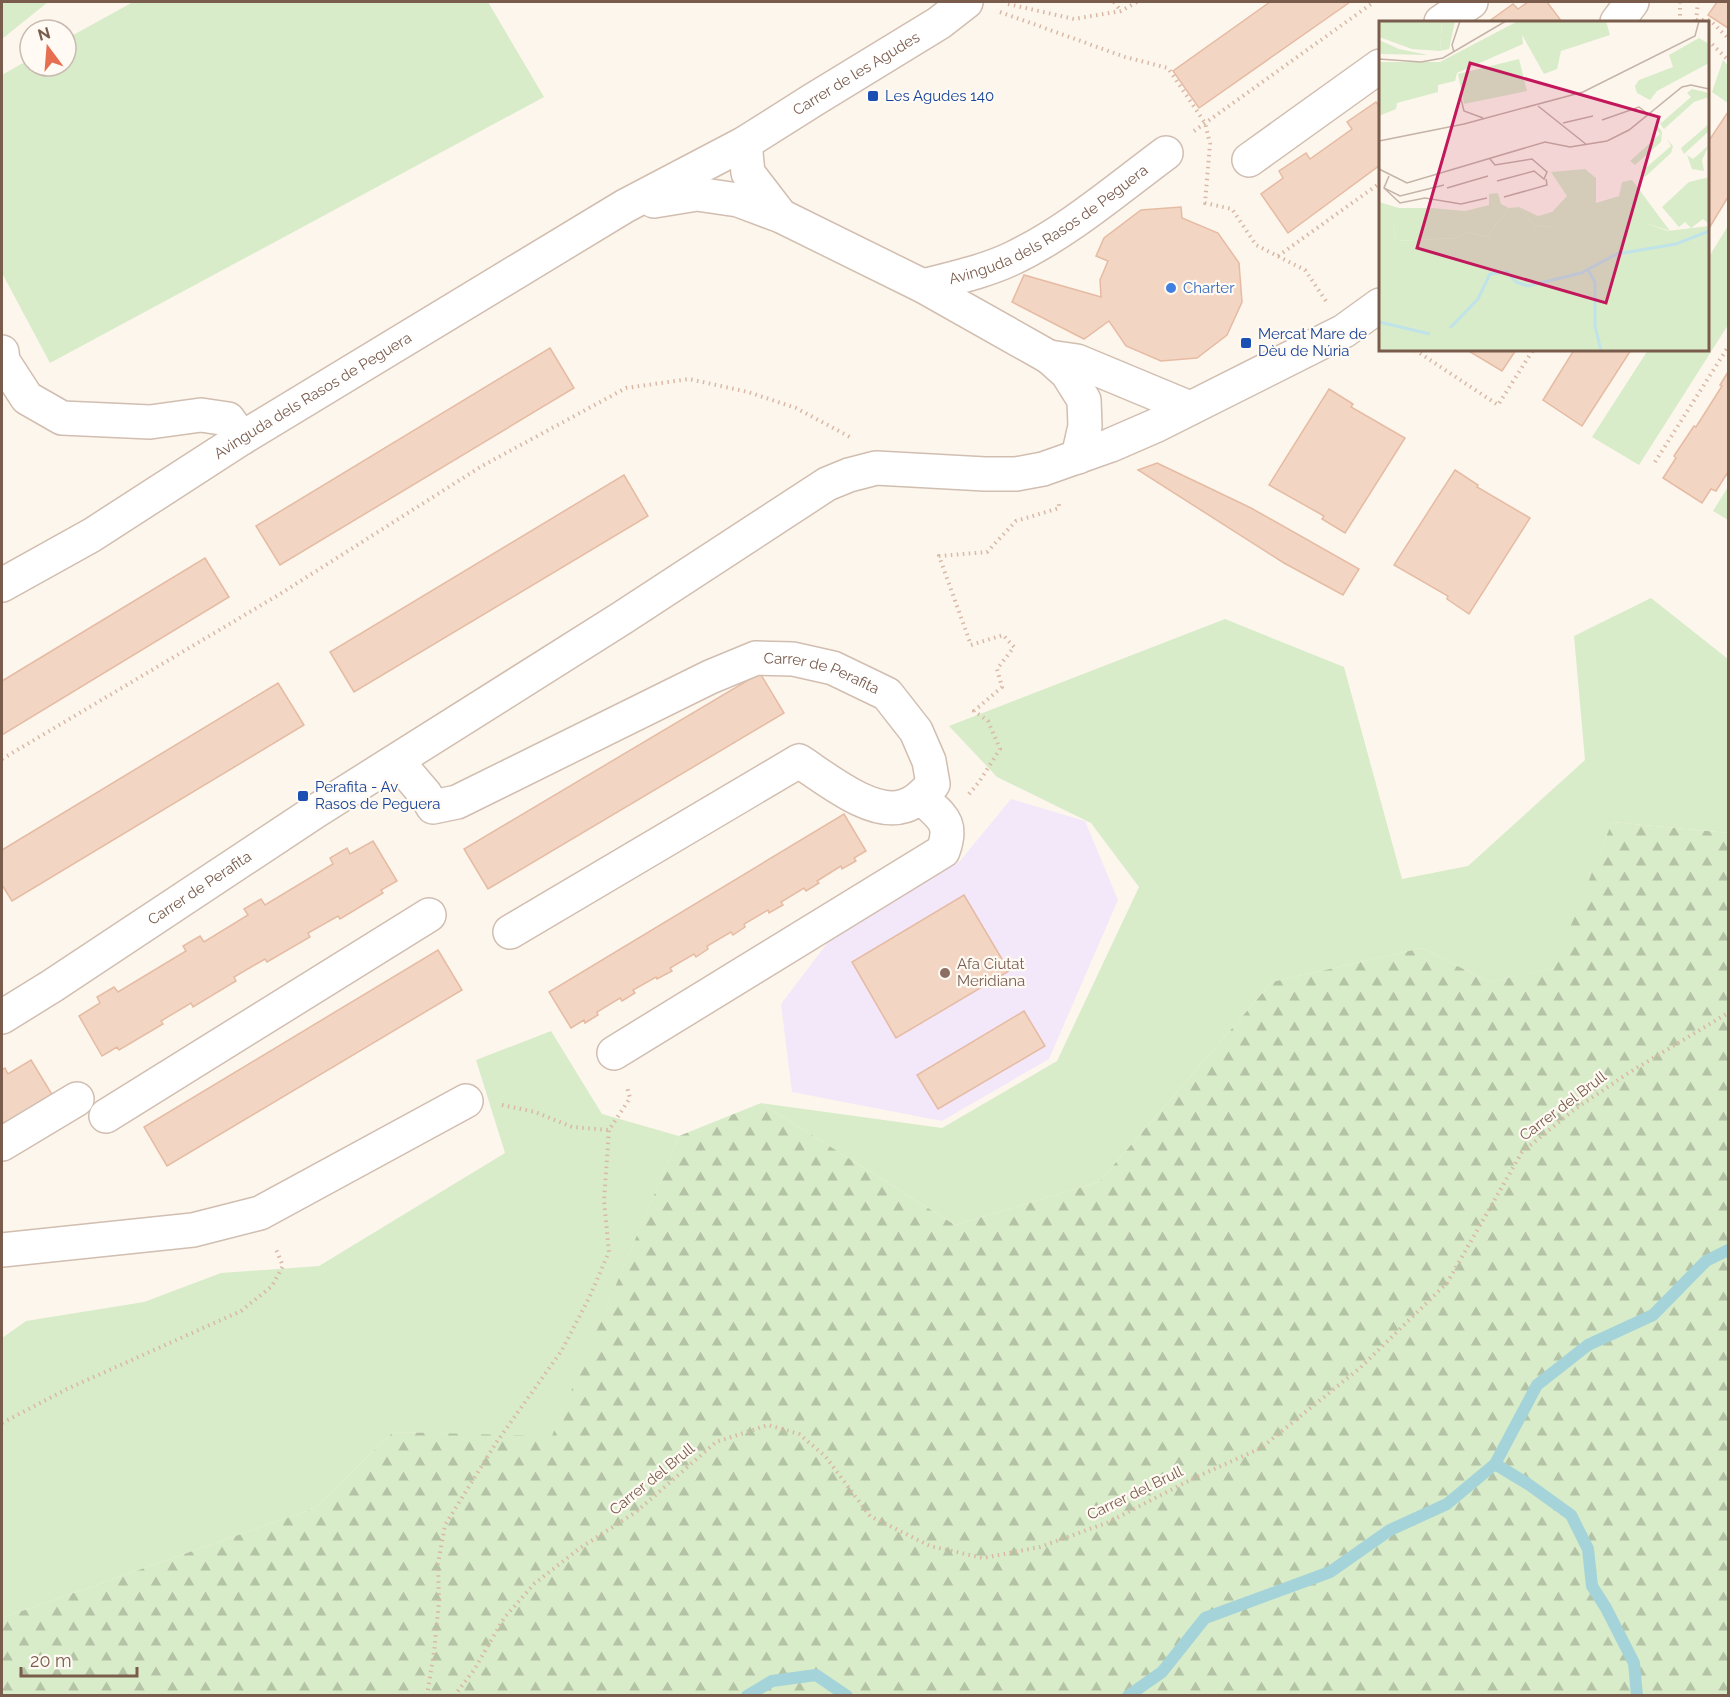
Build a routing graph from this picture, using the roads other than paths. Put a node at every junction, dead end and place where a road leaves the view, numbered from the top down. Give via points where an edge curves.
1 (1471, 2) edge
2 (1631, 2) edge
3 (982, 6) edge
4 (1442, 21) edge
5 (1618, 21) edge
6 (1379, 67) edge
7 (745, 143) junction
8 (1166, 153) dead end
9 (1249, 160) dead end
10 (625, 206) junction
11 (781, 216) junction
12 (924, 286) junction
13 (1379, 306) edge
14 (2, 352) edge
15 (1048, 357) junction
16 (1190, 408) junction
17 (242, 438) junction
18 (1078, 457) junction
19 (2, 585) edge
20 (397, 761) junction
21 (921, 797) junction
22 (429, 915) dead end
23 (510, 932) dead end
24 (2, 1017) edge
25 (614, 1053) road end
26 (77, 1099) dead end
27 (466, 1101) road end
28 (106, 1116) dead end
29 (2, 1144) edge
30 (2, 1250) edge

1 - 4 street
2 - 5 street
3 - 7 street, Carrer de les Agudes via 939,23
6 - 9 street
7 - 10 street, Avinguda dels Rasos de Peguera
7 - 11 street, Avinguda dels Rasos de Peguera via 748,173
8 - 12 street, Avinguda dels Rasos de Peguera via 1039,244 971,275
10 - 11 street, Avinguda dels Rasos de Peguera via 697,194 738,200
10 - 17 street, Avinguda dels Rasos de Peguera
11 - 12 street, Avinguda dels Rasos de Peguera
12 - 15 street, Avinguda dels Rasos de Peguera
13 - 16 street via 1344,331
14 - 17 street via 3,361 27,398 62,418 150,422 201,415 228,419
15 - 16 street, Avinguda dels Rasos de Peguera via 1077,361
15 - 18 street, Avinguda dels Rasos de Peguera via 1067,373 1084,400 1085,426
16 - 18 street
17 - 19 street, Avinguda dels Rasos de Peguera via 92,535
18 - 20 street, Carrer de Perafita via 1016,474 876,468 826,484
20 - 21 street, Carrer de Perafita via 433,807 457,802 710,677 756,658 793,659 833,668 887,694 916,731 929,761 933,783
20 - 24 street, Carrer de Perafita
21 - 23 street via 903,807 884,808 850,794 799,761
21 - 25 street via 946,822 948,836 943,850
22 - 28 street
26 - 29 street
27 - 30 street via 261,1213 193,1230

